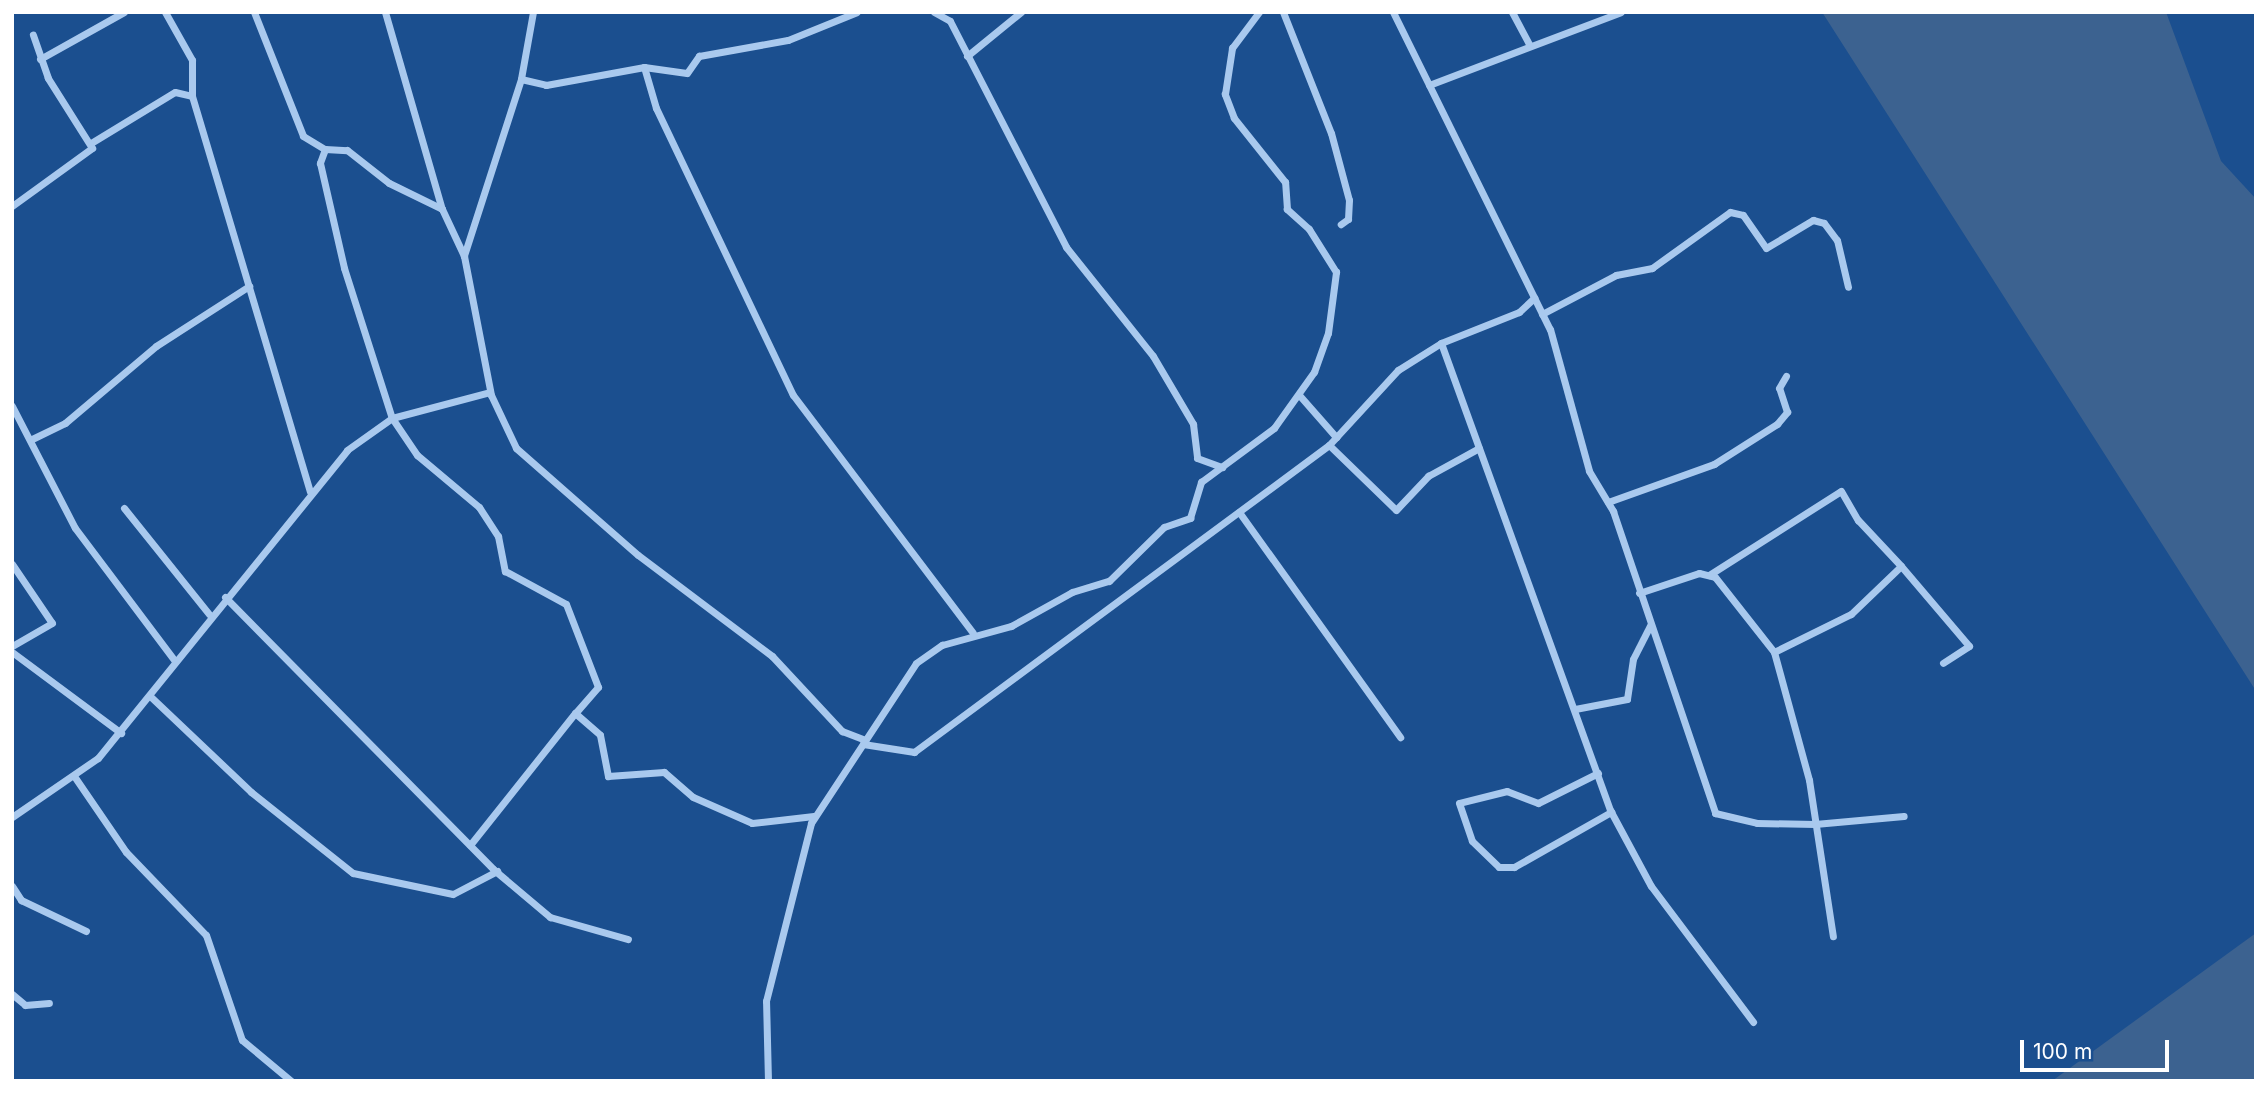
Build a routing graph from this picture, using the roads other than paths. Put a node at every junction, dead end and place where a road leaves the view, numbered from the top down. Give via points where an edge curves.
1 (124, 12) edge
2 (166, 12) edge
3 (254, 12) edge
4 (385, 12) edge
5 (857, 12) edge
6 (934, 12) edge
7 (1021, 12) edge
8 (1259, 12) edge
9 (1283, 12) edge
10 (1393, 12) edge
11 (1512, 12) edge
12 (1621, 12) edge
13 (530, 13) edge
14 (33, 35) dead end
15 (1530, 46) junction
16 (967, 56) junction
17 (40, 59) junction
18 (644, 67) junction
19 (521, 79) junction
20 (1429, 85) junction
21 (192, 96) junction
22 (91, 143) junction
23 (324, 149) junction
24 (12, 206) edge
25 (442, 209) junction
26 (1341, 224) dead end
27 (464, 256) junction
28 (249, 286) junction
29 (1848, 287) dead end
30 (1534, 298) junction
31 (1542, 314) junction
32 (1441, 343) junction
33 (1786, 376) dead end
34 (490, 392) junction
35 (1300, 396) junction
36 (12, 406) edge
37 (392, 418) junction
38 (1336, 437) junction
39 (32, 439) junction
40 (1328, 445) junction
41 (1479, 448) junction
42 (1222, 467) junction
43 (310, 492) junction
44 (1608, 502) junction
45 (124, 508) dead end
46 (1239, 512) junction
47 (12, 564) edge
48 (1901, 566) junction
49 (1708, 576) junction
50 (1639, 593) junction
51 (225, 597) junction
52 (209, 614) junction
53 (1650, 625) junction
54 (973, 633) junction
55 (12, 646) edge
56 (12, 652) edge
57 (1774, 652) junction
58 (174, 660) junction
59 (1943, 663) dead end
60 (151, 697) junction
61 (1575, 709) junction
62 (575, 713) junction
63 (121, 733) junction
64 (1400, 737) dead end
65 (864, 742) junction
66 (1598, 773) junction
67 (74, 776) junction
68 (12, 805) edge
69 (1611, 812) junction
70 (15, 815) edge
71 (814, 816) junction
72 (1904, 816) dead end
73 (1815, 824) junction
74 (470, 845) junction
75 (497, 871) junction
76 (12, 886) edge
77 (86, 931) dead end
78 (1833, 936) dead end
79 (628, 939) dead end
80 (12, 994) edge
81 (49, 1003) dead end
82 (1753, 1022) dead end
83 (291, 1081) edge
84 (768, 1081) edge

1 - 17 street
2 - 21 street via 192,60
3 - 23 street via 300,132
4 - 25 street
5 - 18 street via 788,40 699,56 687,73
6 - 16 street via 950,21
7 - 16 street
8 - 35 street via 1231,48 1225,94 1234,118 1285,182 1287,209 1309,229 1336,272 1328,333
9 - 26 street via 1331,134 1349,200 1348,219
10 - 20 street
11 - 15 street
12 - 15 street
13 - 19 street
14 - 17 street
15 - 20 street
16 - 42 street via 1066,247 1153,356 1193,424 1197,458
17 - 22 street
18 - 19 street via 547,85
18 - 54 street via 656,108 793,395
19 - 27 street
20 - 30 street
21 - 22 street via 175,92
21 - 28 street
22 - 24 street via 91,152
23 - 25 street via 347,150 389,183
23 - 37 street via 320,163 344,268
25 - 27 street
27 - 34 street
28 - 39 street via 156,346 65,423
28 - 43 street
29 - 31 street via 1837,240 1824,223 1813,220 1766,248 1743,215 1730,212 1652,268 1616,275
30 - 31 street
30 - 32 street via 1519,312
31 - 44 street via 1589,471
32 - 38 street via 1398,370
32 - 41 street
33 - 44 street via 1779,388 1787,412 1777,424 1672,483
34 - 37 street
34 - 65 street via 516,448 638,555 772,656 842,732
35 - 38 street
35 - 42 street via 1264,437
36 - 39 street
37 - 43 street via 347,450
37 - 62 street via 417,454 479,507 498,536 505,571 566,604 597,687
38 - 40 street
39 - 58 street via 75,528
40 - 41 street via 1396,510 1428,476
40 - 46 street
41 - 61 street
42 - 54 street via 1201,482 1190,518 1164,527 1109,581 1072,592 1012,626
43 - 51 street
44 - 50 street
45 - 52 street
46 - 64 street
46 - 65 street via 914,752
47 - 55 street via 52,623
48 - 49 street via 1858,520 1840,491
48 - 57 street via 1851,614
48 - 59 street via 1969,646
49 - 50 street
49 - 57 street
50 - 53 street
51 - 52 street
51 - 74 street
52 - 58 street
53 - 61 street via 1633,659 1627,699
53 - 73 street via 1715,813 1757,823
54 - 65 street via 916,663
56 - 63 street
57 - 73 street via 1791,697
58 - 60 street
60 - 63 street
60 - 75 street via 251,792 353,873 453,894
61 - 66 street
62 - 71 street via 600,735 608,776 664,772 693,797 752,823
62 - 74 street
63 - 67 street
65 - 71 street via 849,774
66 - 69 street
66 - 69 street via 1538,803 1507,791 1459,803 1472,841 1499,867 1514,867
67 - 70 street
67 - 83 street via 126,852 206,935 242,1040
68 - 70 street
69 - 82 street via 1651,886
71 - 84 street via 766,1000
72 - 73 street
73 - 78 street
74 - 75 street
75 - 79 street via 550,917
76 - 77 street via 21,900
80 - 81 street via 24,1005

